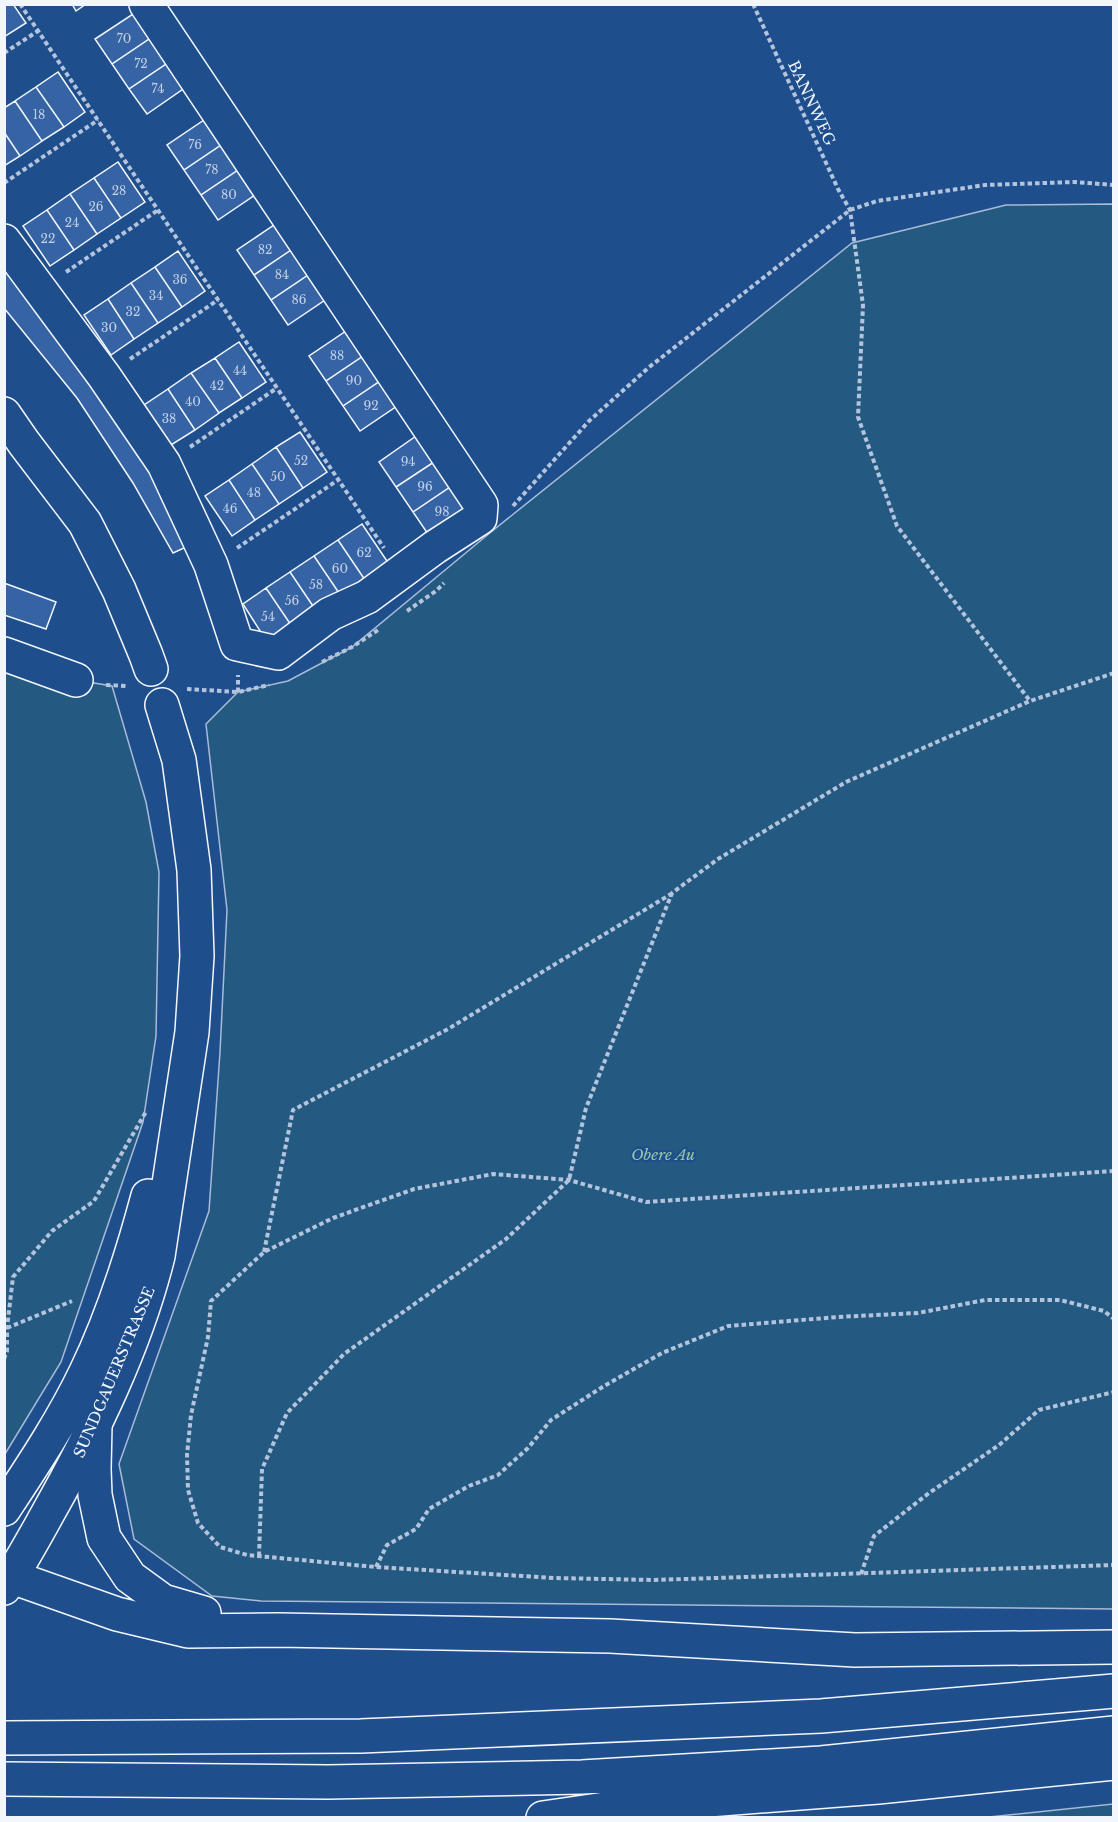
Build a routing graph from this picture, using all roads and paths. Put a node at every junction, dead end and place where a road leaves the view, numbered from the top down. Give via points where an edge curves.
1 (20, 4) edge
2 (146, 4) edge
3 (753, 4) edge
4 (38, 31) junction
5 (4, 53) edge
6 (98, 120) junction
7 (4, 183) edge
8 (1113, 186) edge
9 (158, 210) junction
10 (850, 210) junction
11 (4, 240) edge
12 (41, 289) junction
13 (218, 300) junction
14 (104, 376) junction
15 (277, 388) junction
16 (4, 414) edge
17 (14, 431) edge
18 (164, 464) junction
19 (338, 480) junction
20 (512, 507) dead end
21 (211, 565) junction
22 (401, 573) junction
23 (4, 654) edge
24 (151, 669) dead end
25 (1113, 673) edge
26 (238, 678) dead end
27 (76, 680) dead end
28 (238, 692) dead end
29 (1030, 701) junction
30 (162, 705) dead end
31 (672, 893) junction
32 (192, 1032) junction
33 (148, 1108) dead end
34 (1113, 1171) edge
35 (569, 1180) junction
36 (264, 1252) junction
37 (72, 1301) dead end
38 (1113, 1319) edge
39 (5, 1328) edge
40 (4, 1359) edge
41 (1113, 1392) edge
42 (95, 1425) junction
43 (4, 1509) edge
44 (259, 1556) junction
45 (1113, 1565) edge
46 (376, 1567) junction
47 (861, 1574) junction
48 (7, 1581) edge
49 (279, 1630) junction
50 (1113, 1647) edge
51 (1113, 1691) edge
52 (1113, 1733) edge
53 (4, 1738) edge
54 (1113, 1762) edge
55 (4, 1779) edge
56 (543, 1818) edge

1 - 4 path
2 - 22 main road via 481,505 480,518
3 - 10 path, BANNWEG
4 - 5 path
4 - 6 path
6 - 7 path
6 - 9 path
8 - 10 path via 1075,182 985,185 877,201
9 - 12 path
9 - 13 path
10 - 20 path via 648,368 589,421
10 - 29 path via 863,305 858,417 897,526
11 - 12 main road
12 - 14 main road
13 - 14 path
13 - 15 path
14 - 18 main road
15 - 18 path
15 - 19 path
16 - 17 main road
17 - 24 main road via 85,524
18 - 21 main road
19 - 21 path
19 - 22 path
21 - 22 main road via 237,644 278,652 330,614 367,597
23 - 27 main road
25 - 29 path
26 - 28 path
29 - 31 path via 846,782 718,859
30 - 32 main road, SUNDGAUERSTRASSE via 179,760 194,870 197,956
31 - 35 path via 586,1108
31 - 36 path via 448,1029 293,1110
32 - 42 main road, SUNDGAUERSTRASSE via 158,1256 149,1290
32 - 43 main road, SUNDGAUERSTRASSE via 126,1276 86,1372 48,1442
33 - 39 path via 94,1200 52,1231 13,1277
34 - 35 path via 646,1202
35 - 36 path via 493,1174 414,1189 333,1218
35 - 44 path via 506,1239 344,1354 287,1413 262,1469
36 - 44 path via 210,1301 208,1337 191,1415 187,1455 188,1490 198,1523 220,1548
37 - 39 path
38 - 46 path via 1104,1311 1060,1300 985,1300 918,1313 728,1326 662,1353 552,1420 498,1476 470,1486 429,1509 416,1528 387,1545
39 - 40 path
41 - 47 path via 1039,1410 999,1445 874,1536
42 - 48 main road, SUNDGAUERSTRASSE
42 - 49 main road via 95,1495 102,1528 130,1576 163,1601
44 - 46 path
45 - 47 path
46 - 47 path via 654,1580
48 - 49 main road via 188,1631
49 - 50 main road via 610,1636 855,1650
51 - 53 main road via 821,1716 373,1735
52 - 55 main road via 821,1762 582,1777 328,1782
54 - 56 main road via 878,1787 619,1807

